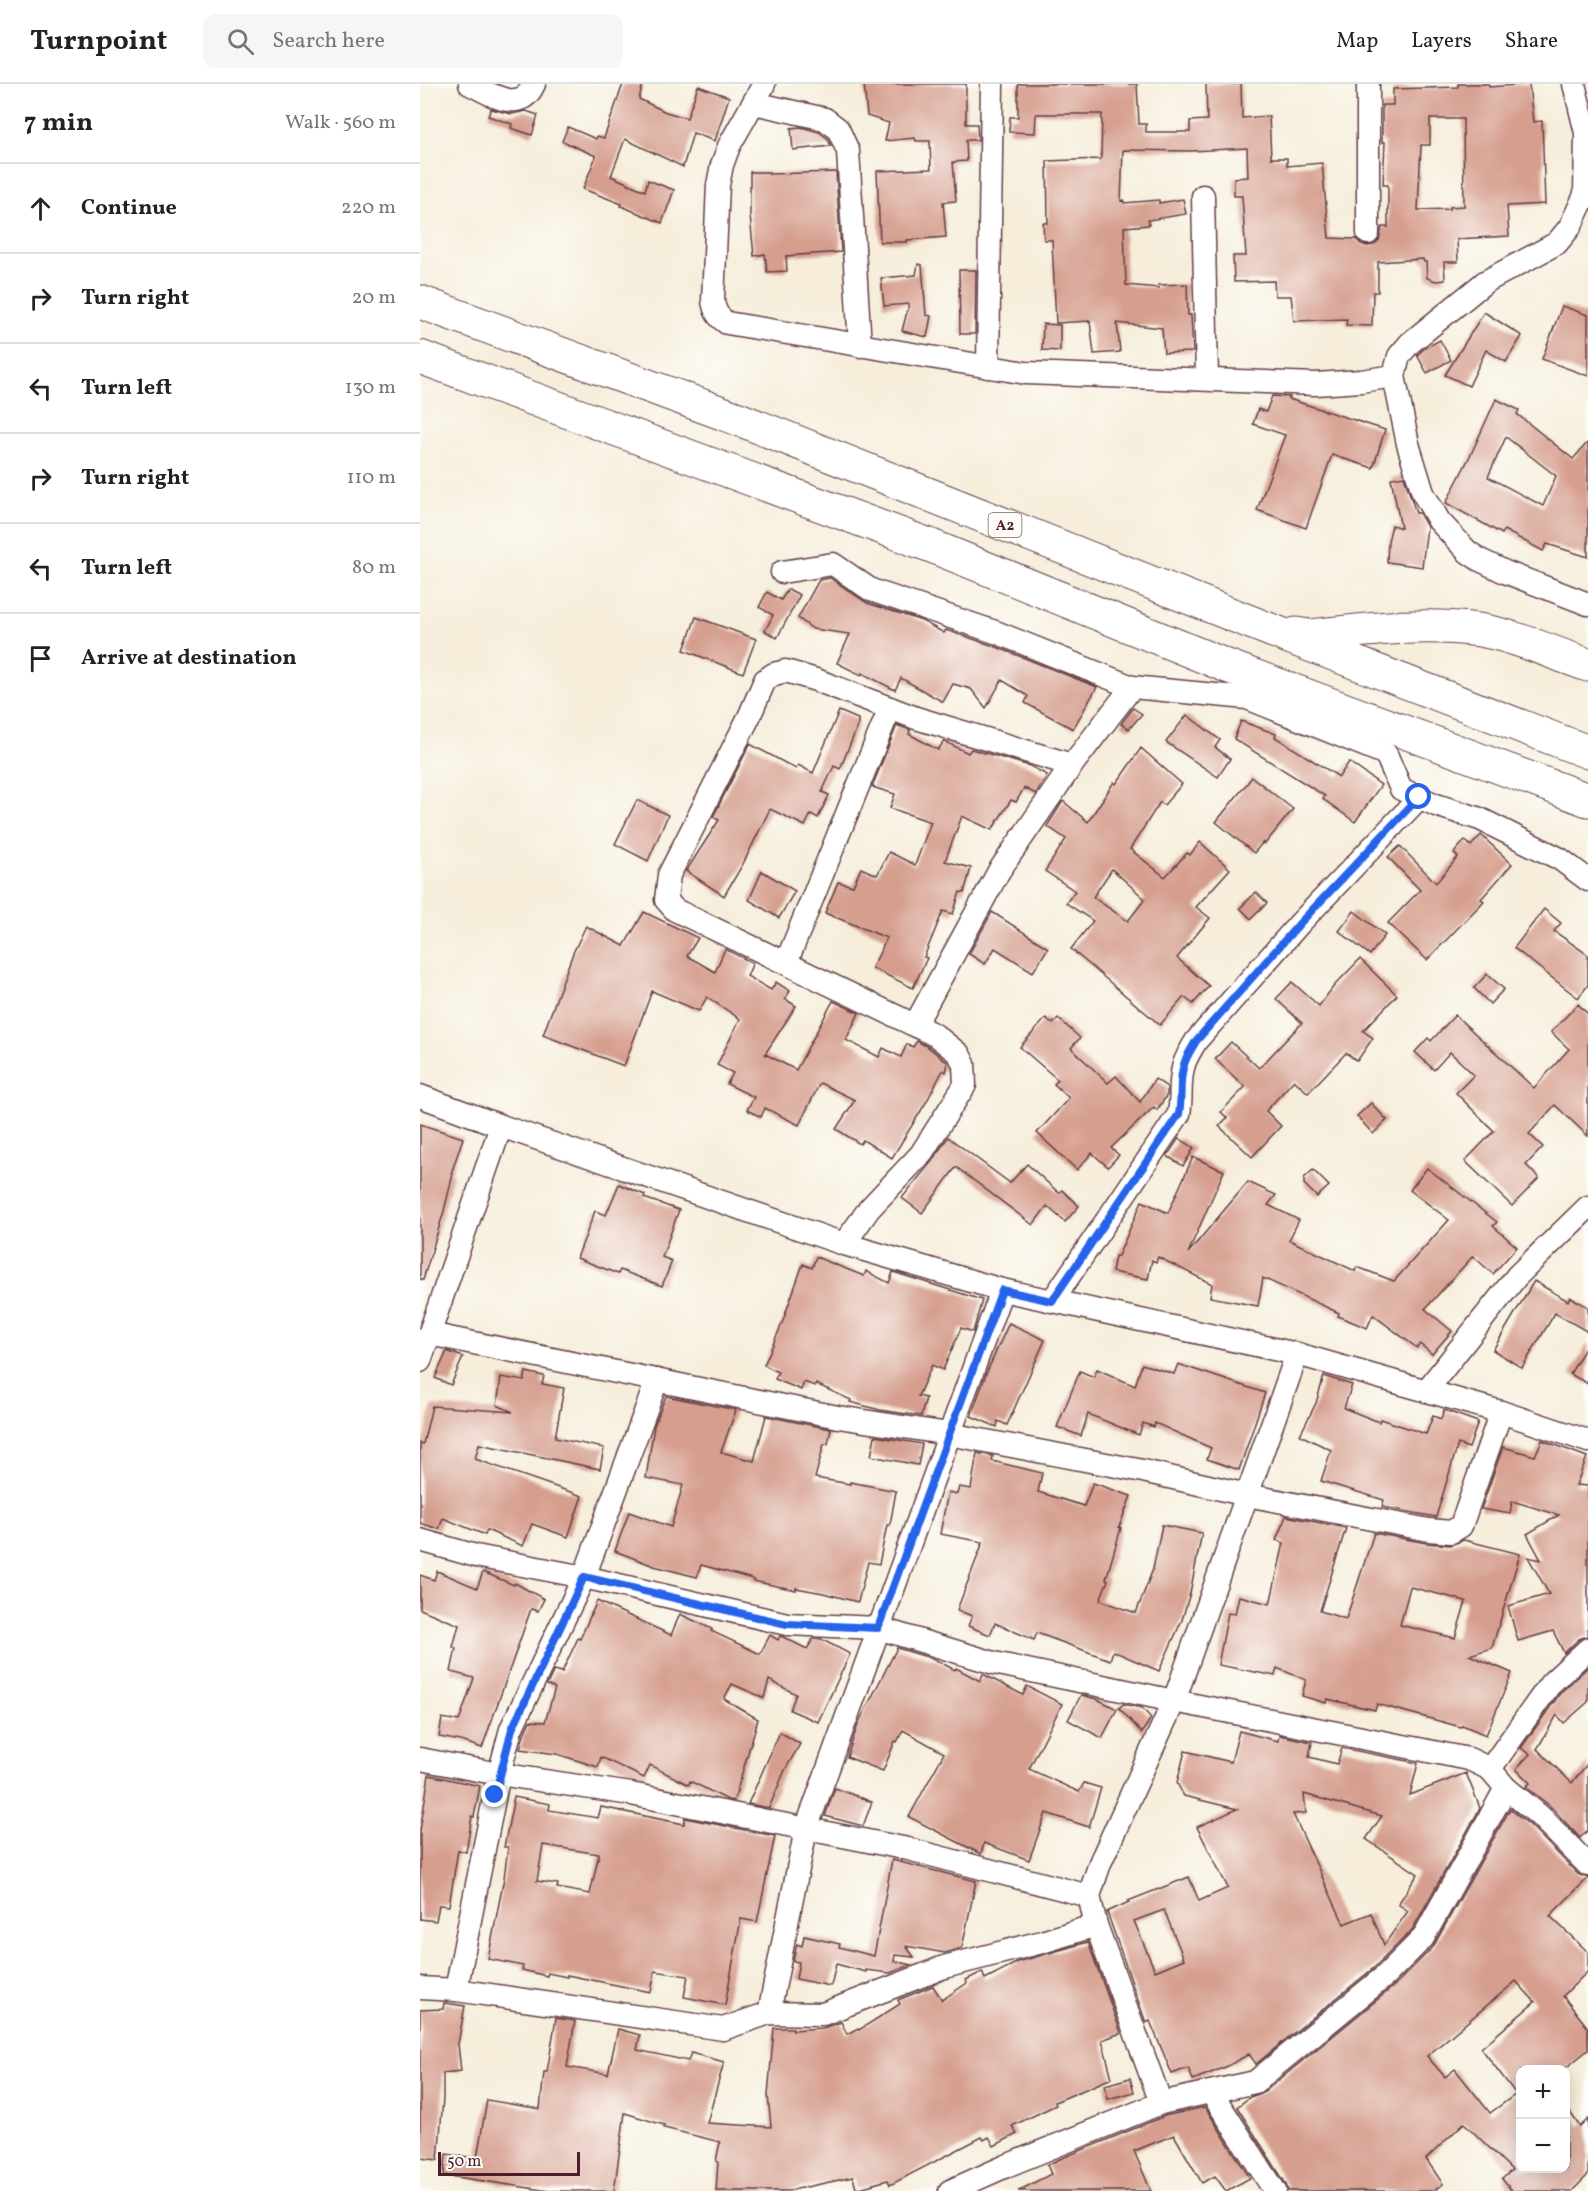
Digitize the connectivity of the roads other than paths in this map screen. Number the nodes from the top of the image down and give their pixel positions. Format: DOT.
graph roads {
  1 [pos="470,84"];
  2 [pos="534,84"];
  3 [pos="993,84"];
  4 [pos="1368,84"];
  5 [pos="1574,84"];
  6 [pos="759,93"];
  7 [pos="1587,133"];
  8 [pos="1203,196"];
  9 [pos="1368,233"];
  10 [pos="420,302"];
  11 [pos="860,346"];
  12 [pos="420,357"];
  13 [pos="988,367"];
  14 [pos="1394,376"];
  15 [pos="1207,380"];
  16 [pos="782,572"];
  17 [pos="1588,604"];
  18 [pos="1268,629"];
  19 [pos="1588,665"];
  20 [pos="1132,687"];
  21 [pos="890,708"];
  22 [pos="1588,753"];
  23 [pos="1072,765"];
  24 [pos="1553,786"];
  25 [pos="1419,797"];
  26 [pos="1588,800"];
  27 [pos="1588,806"];
  28 [pos="1588,880"];
  29 [pos="786,963"];
  30 [pos="915,1025"];
  31 [pos="420,1096"];
  32 [pos="501,1126"];
  33 [pos="1588,1207"];
  34 [pos="844,1244"];
  35 [pos="1002,1290"];
  36 [pos="1052,1301"];
  37 [pos="429,1334"];
  38 [pos="1297,1354"];
  39 [pos="420,1361"];
  40 [pos="657,1380"];
  41 [pos="1426,1391"];
  42 [pos="1501,1412"];
  43 [pos="949,1434"];
  44 [pos="1588,1442"];
  45 [pos="1247,1495"];
  46 [pos="420,1540"];
  47 [pos="584,1577"];
  48 [pos="878,1628"];
  49 [pos="1588,1649"];
  50 [pos="1174,1701"];
  51 [pos="420,1759"];
  52 [pos="1490,1769"];
  53 [pos="499,1774"];
  54 [pos="1506,1788"];
  55 [pos="806,1829"];
  56 [pos="1588,1865"];
  57 [pos="1089,1896"];
  58 [pos="1096,1925"];
  59 [pos="420,1988"];
  60 [pos="456,1990"];
  61 [pos="769,2013"];
  62 [pos="1211,2092"];
  63 [pos="1161,2103"];
  64 [pos="1265,2189"];
  65 [pos="950,2191"];
  1 -- 2 [label="street"];
  3 -- 13 [label="street"];
  4 -- 9 [label="street"];
  5 -- 7 [label="street"];
  6 -- 11 [label="street"];
  6 -- 11 [label="street"];
  7 -- 14 [label="street"];
  8 -- 15 [label="street"];
  10 -- 18 [label="highway, A2"];
  11 -- 13 [label="street"];
  12 -- 24 [label="highway"];
  13 -- 15 [label="street"];
  14 -- 15 [label="street"];
  14 -- 17 [label="street"];
  16 -- 20 [label="street"];
  18 -- 19 [label="highway"];
  18 -- 22 [label="highway, A2"];
  20 -- 23 [label="street"];
  20 -- 25 [label="street"];
  21 -- 23 [label="street"];
  21 -- 29 [label="street"];
  21 -- 29 [label="street"];
  23 -- 30 [label="street"];
  24 -- 26 [label="highway"];
  24 -- 27 [label="highway"];
  25 -- 28 [label="street"];
  25 -- 36 [label="street"];
  29 -- 30 [label="street"];
  30 -- 34 [label="street"];
  31 -- 32 [label="street"];
  32 -- 34 [label="street"];
  32 -- 37 [label="street"];
  33 -- 41 [label="street"];
  34 -- 35 [label="street"];
  35 -- 36 [label="street"];
  35 -- 43 [label="street"];
  36 -- 38 [label="street"];
  37 -- 39 [label="street"];
  37 -- 40 [label="street"];
  38 -- 41 [label="street"];
  38 -- 45 [label="street"];
  40 -- 43 [label="street"];
  40 -- 47 [label="street"];
  41 -- 42 [label="street"];
  42 -- 44 [label="street"];
  42 -- 45 [label="street"];
  43 -- 45 [label="street"];
  43 -- 48 [label="street"];
  45 -- 50 [label="street"];
  46 -- 47 [label="street"];
  47 -- 48 [label="street"];
  47 -- 53 [label="street"];
  48 -- 50 [label="street"];
  48 -- 55 [label="street"];
  49 -- 52 [label="street"];
  50 -- 52 [label="street"];
  50 -- 57 [label="street"];
  51 -- 53 [label="street"];
  52 -- 54 [label="street"];
  53 -- 55 [label="street"];
  53 -- 60 [label="street"];
  54 -- 56 [label="street"];
  54 -- 62 [label="street"];
  55 -- 57 [label="street"];
  55 -- 61 [label="street"];
  57 -- 58 [label="street"];
  58 -- 61 [label="street"];
  58 -- 63 [label="street"];
  59 -- 60 [label="street"];
  60 -- 61 [label="street"];
  62 -- 63 [label="street"];
  62 -- 64 [label="street"];
  63 -- 65 [label="street"];
}
